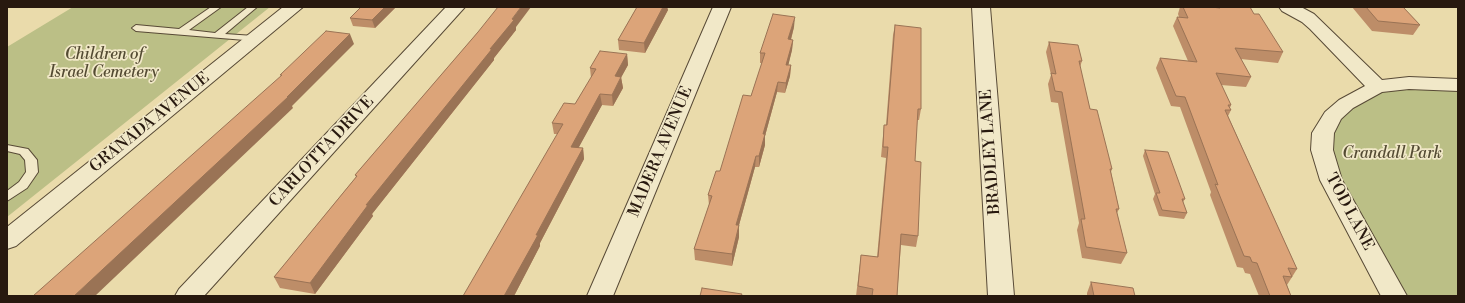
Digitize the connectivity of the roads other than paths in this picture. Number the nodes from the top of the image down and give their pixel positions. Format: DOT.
graph roads {
  1 [pos="217,7"];
  2 [pos="253,7"];
  3 [pos="294,7"];
  4 [pos="456,7"];
  5 [pos="722,7"];
  6 [pos="981,7"];
  7 [pos="1288,7"];
  8 [pos="136,28"];
  9 [pos="181,32"];
  10 [pos="216,36"];
  11 [pos="254,39"];
  12 [pos="1458,85"];
  13 [pos="1377,87"];
  14 [pos="7,148"];
  15 [pos="7,197"];
  16 [pos="7,240"];
  17 [pos="188,296"];
  18 [pos="600,296"];
  19 [pos="1001,296"];
  20 [pos="1394,296"];
  1 -- 9 [label="lane"];
  2 -- 10 [label="lane"];
  3 -- 11 [label="street, GRANADA AVENUE"];
  4 -- 17 [label="street, CARLOTTA DRIVE"];
  5 -- 18 [label="street, MADERA AVENUE"];
  6 -- 19 [label="street, BRADLEY LANE"];
  7 -- 13 [label="street"];
  8 -- 9 [label="lane"];
  9 -- 10 [label="lane"];
  10 -- 11 [label="lane"];
  11 -- 16 [label="street, GRANADA AVENUE"];
  12 -- 13 [label="street, TOD LANE"];
  13 -- 20 [label="street, TOD LANE"];
  14 -- 15 [label="lane"];
}
